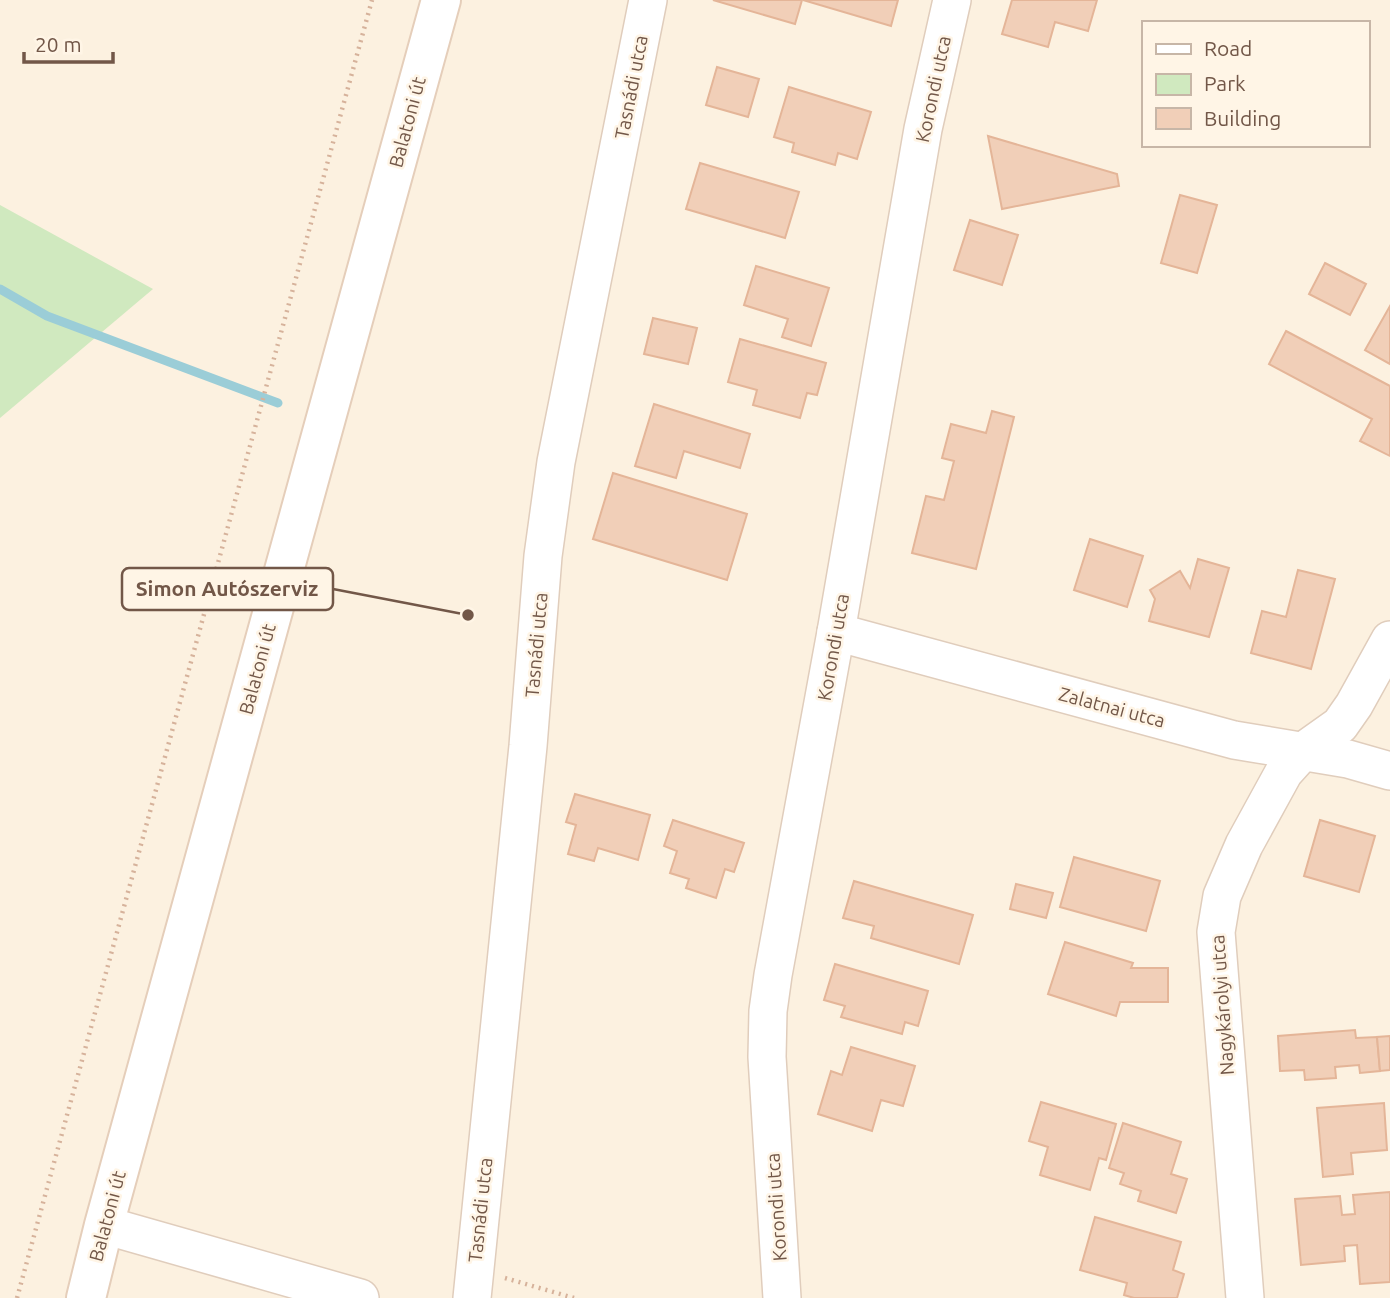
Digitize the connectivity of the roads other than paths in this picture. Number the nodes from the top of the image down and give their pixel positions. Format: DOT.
graph roads {
  1 [pos="441,0"];
  2 [pos="648,0"];
  3 [pos="952,0"];
  4 [pos="836,632"];
  5 [pos="1390,640"];
  6 [pos="1302,752"];
  7 [pos="1390,771"];
  8 [pos="104,1225"];
  9 [pos="473,1284"];
  10 [pos="86,1298"];
  11 [pos="360,1298"];
  12 [pos="782,1298"];
  13 [pos="1245,1298"];
  1 -- 8 [label="main road, Balatoni út"];
  2 -- 9 [label="street, Tasnádi utca"];
  3 -- 4 [label="street, Korondi utca"];
  4 -- 6 [label="street, Zalatnai utca"];
  4 -- 12 [label="street, Korondi utca"];
  5 -- 6 [label="street, Nagykárolyi utca"];
  6 -- 7 [label="street, Zalatnai utca"];
  6 -- 13 [label="street, Nagykárolyi utca"];
  8 -- 10 [label="main road, Balatoni út"];
  8 -- 11 [label="street"];
}
